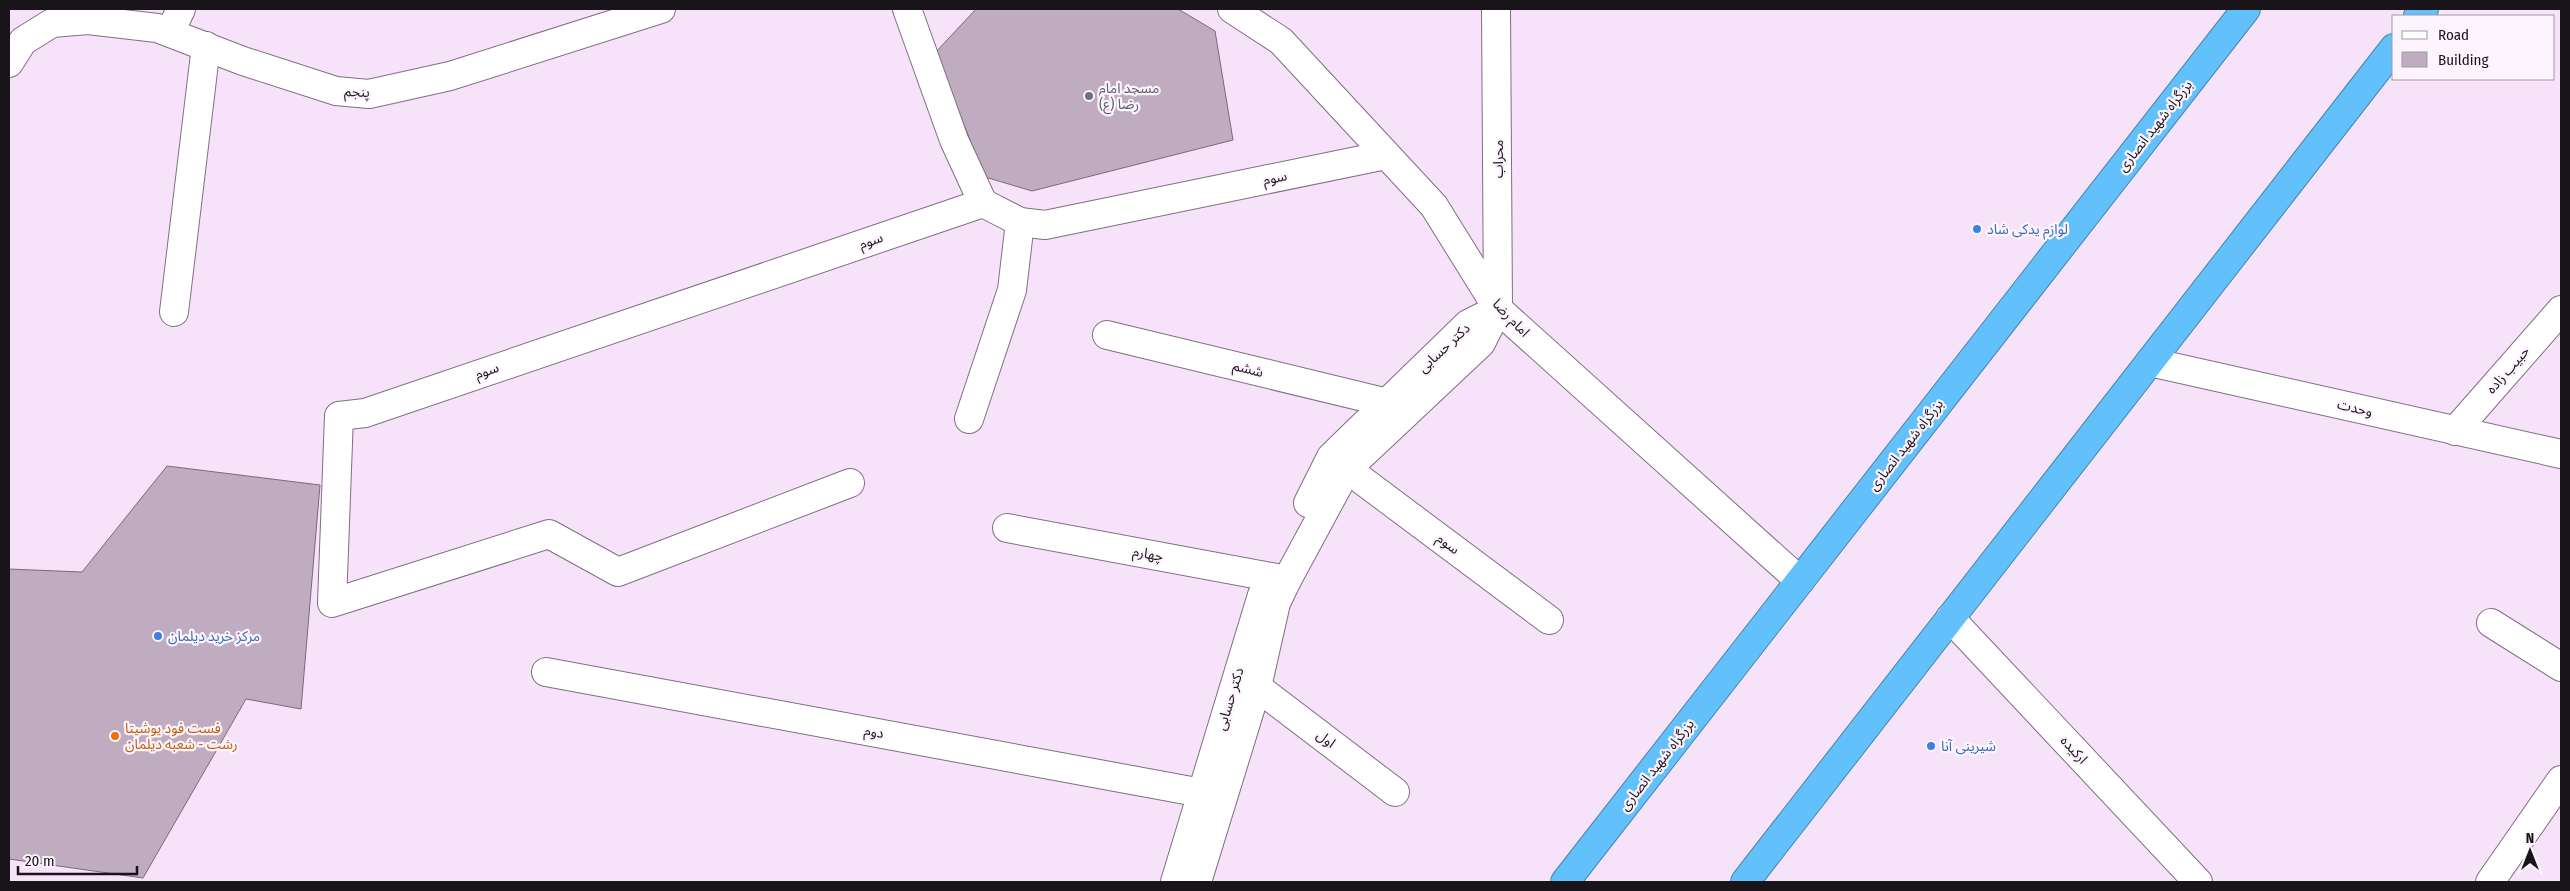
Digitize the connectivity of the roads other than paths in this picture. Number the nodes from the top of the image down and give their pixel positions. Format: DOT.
graph roads {
  1 [pos="661,9"];
  2 [pos="908,9"];
  3 [pos="1232,9"];
  4 [pos="1273,9"];
  5 [pos="1496,9"];
  6 [pos="2246,9"];
  7 [pos="54,16"];
  8 [pos="175,21"];
  9 [pos="1281,41"];
  10 [pos="206,46"];
  11 [pos="2392,51"];
  12 [pos="9,63"];
  13 [pos="1386,155"];
  14 [pos="983,203"];
  15 [pos="1020,222"];
  16 [pos="1498,309"];
  17 [pos="2561,310"];
  18 [pos="174,312"];
  19 [pos="1108,335"];
  20 [pos="2150,362"];
  21 [pos="1388,403"];
  22 [pos="970,419"];
  23 [pos="2455,430"];
  24 [pos="2561,454"];
  25 [pos="1347,469"];
  26 [pos="850,483"];
  27 [pos="1007,528"];
  28 [pos="1279,578"];
  29 [pos="1800,581"];
  30 [pos="1950,618"];
  31 [pos="1549,620"];
  32 [pos="2491,623"];
  33 [pos="2561,667"];
  34 [pos="546,672"];
  35 [pos="1256,687"];
  36 [pos="2561,780"];
  37 [pos="1202,792"];
  38 [pos="1395,792"];
  39 [pos="1175,882"];
  40 [pos="1197,882"];
  41 [pos="1566,882"];
  42 [pos="1744,882"];
  43 [pos="2198,882"];
  44 [pos="2490,882"];
  1 -- 10 [label="street, پنجم"];
  2 -- 14 [label="street"];
  3 -- 9 [label="street, امام رضا"];
  4 -- 9 [label="street"];
  5 -- 16 [label="street, محراب"];
  6 -- 29 [label="highway, بزرگراه شهید انصاری"];
  7 -- 8 [label="street, پنجم"];
  7 -- 12 [label="street"];
  8 -- 10 [label="street, پنجم"];
  9 -- 13 [label="street, امام رضا"];
  10 -- 18 [label="street"];
  11 -- 20 [label="highway"];
  13 -- 15 [label="street, سوم"];
  13 -- 16 [label="street, امام رضا"];
  14 -- 15 [label="street, سوم"];
  14 -- 26 [label="street, سوم"];
  15 -- 22 [label="street"];
  16 -- 21 [label="street, دکتر حسابی"];
  16 -- 25 [label="street, دکتر حسابی"];
  16 -- 29 [label="street, امام رضا"];
  17 -- 23 [label="street, حبیب زاده"];
  19 -- 21 [label="street, ششم"];
  20 -- 23 [label="street, وحدت"];
  20 -- 30 [label="highway"];
  21 -- 28 [label="street, دکتر حسابی"];
  23 -- 24 [label="street, وحدت"];
  25 -- 28 [label="street, دکتر حسابی"];
  25 -- 31 [label="street, سوم"];
  27 -- 28 [label="street, چهارم"];
  28 -- 35 [label="street, دکتر حسابی"];
  28 -- 37 [label="street, دکتر حسابی"];
  29 -- 41 [label="highway, بزرگراه شهید انصاری"];
  30 -- 42 [label="highway"];
  30 -- 43 [label="street, ارکیده"];
  32 -- 33 [label="street"];
  34 -- 37 [label="street, دوم"];
  35 -- 38 [label="street, اول"];
  35 -- 40 [label="street, دکتر حسابی"];
  36 -- 44 [label="street"];
  37 -- 39 [label="street, دکتر حسابی"];
}
